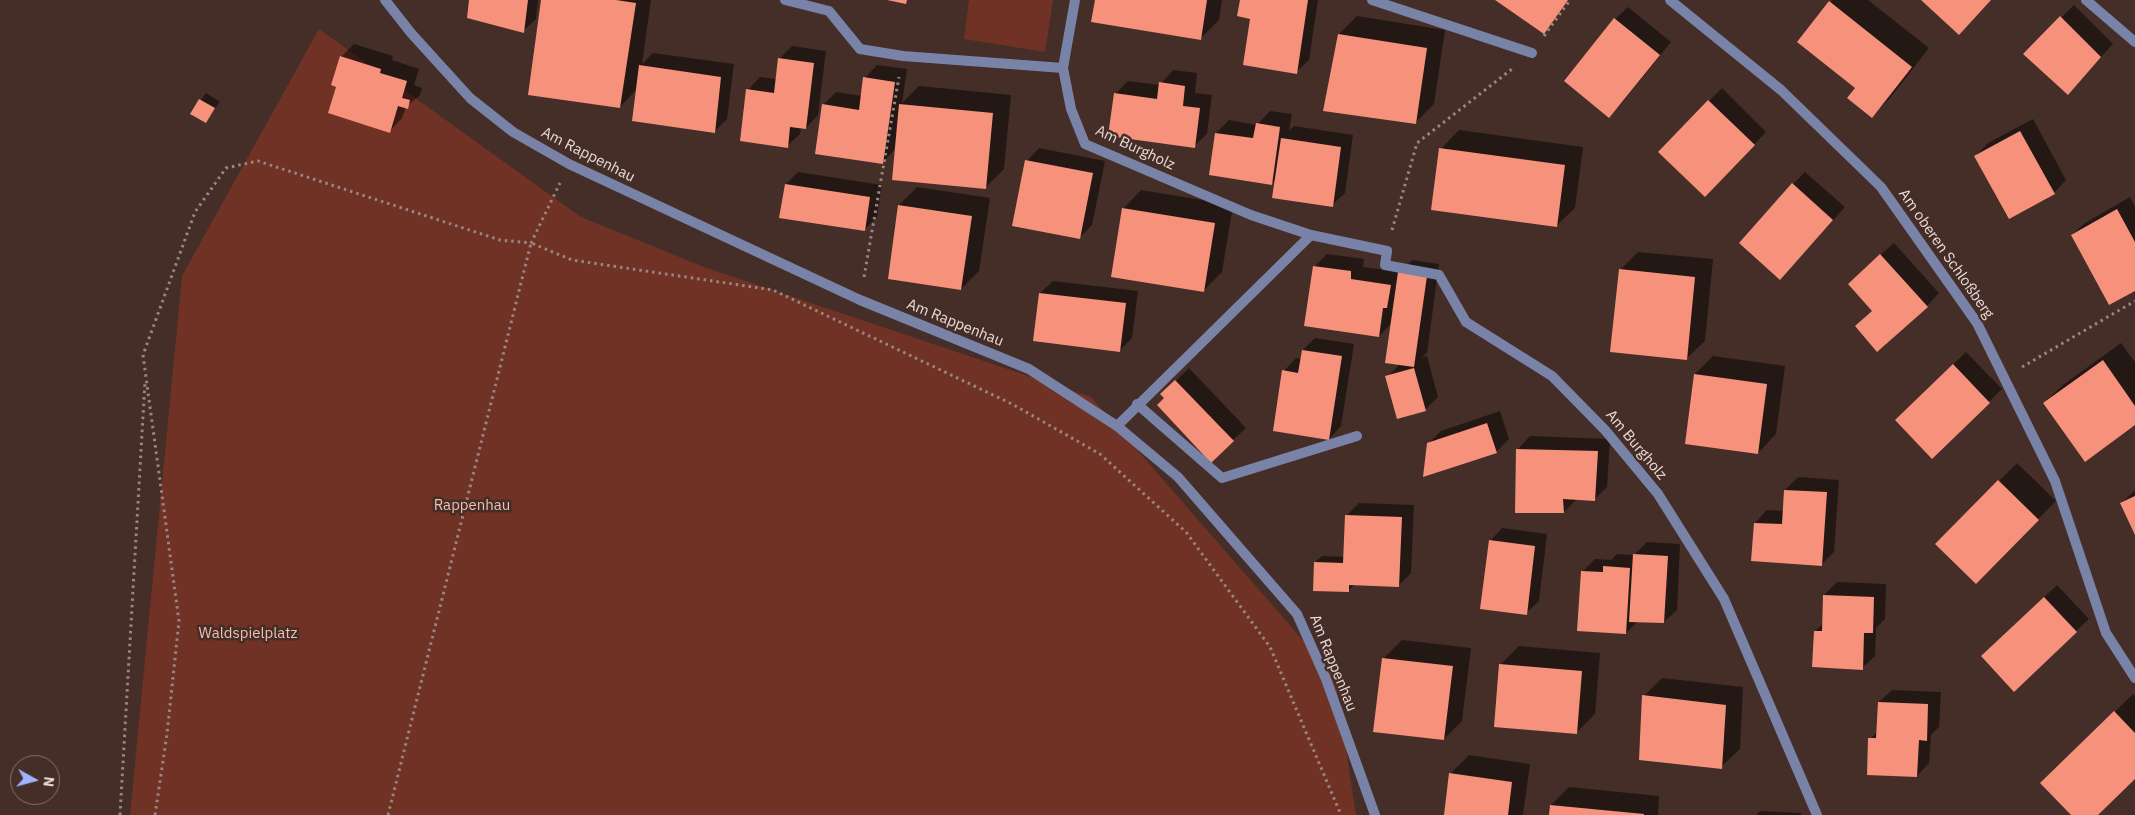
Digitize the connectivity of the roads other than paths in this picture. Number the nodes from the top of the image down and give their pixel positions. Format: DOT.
graph roads {
  1 [pos="385,0"];
  2 [pos="785,0"];
  3 [pos="1075,0"];
  4 [pos="1372,0"];
  5 [pos="1670,0"];
  6 [pos="2086,0"];
  7 [pos="2135,42"];
  8 [pos="1532,53"];
  9 [pos="1063,68"];
  10 [pos="1311,235"];
  11 [pos="1138,404"];
  12 [pos="1116,426"];
  13 [pos="1357,436"];
  14 [pos="2135,678"];
  15 [pos="1375,815"];
  16 [pos="1817,815"];
  1 -- 12 [label="street, Am Rappenhau"];
  2 -- 9 [label="street"];
  3 -- 9 [label="street"];
  4 -- 8 [label="street"];
  5 -- 14 [label="street, Am oberen Schloßberg"];
  6 -- 7 [label="street"];
  9 -- 10 [label="street, Am Burgholz"];
  10 -- 11 [label="street"];
  10 -- 16 [label="street, Am Burgholz"];
  11 -- 12 [label="street"];
  11 -- 13 [label="street"];
  12 -- 15 [label="street, Am Rappenhau"];
}
